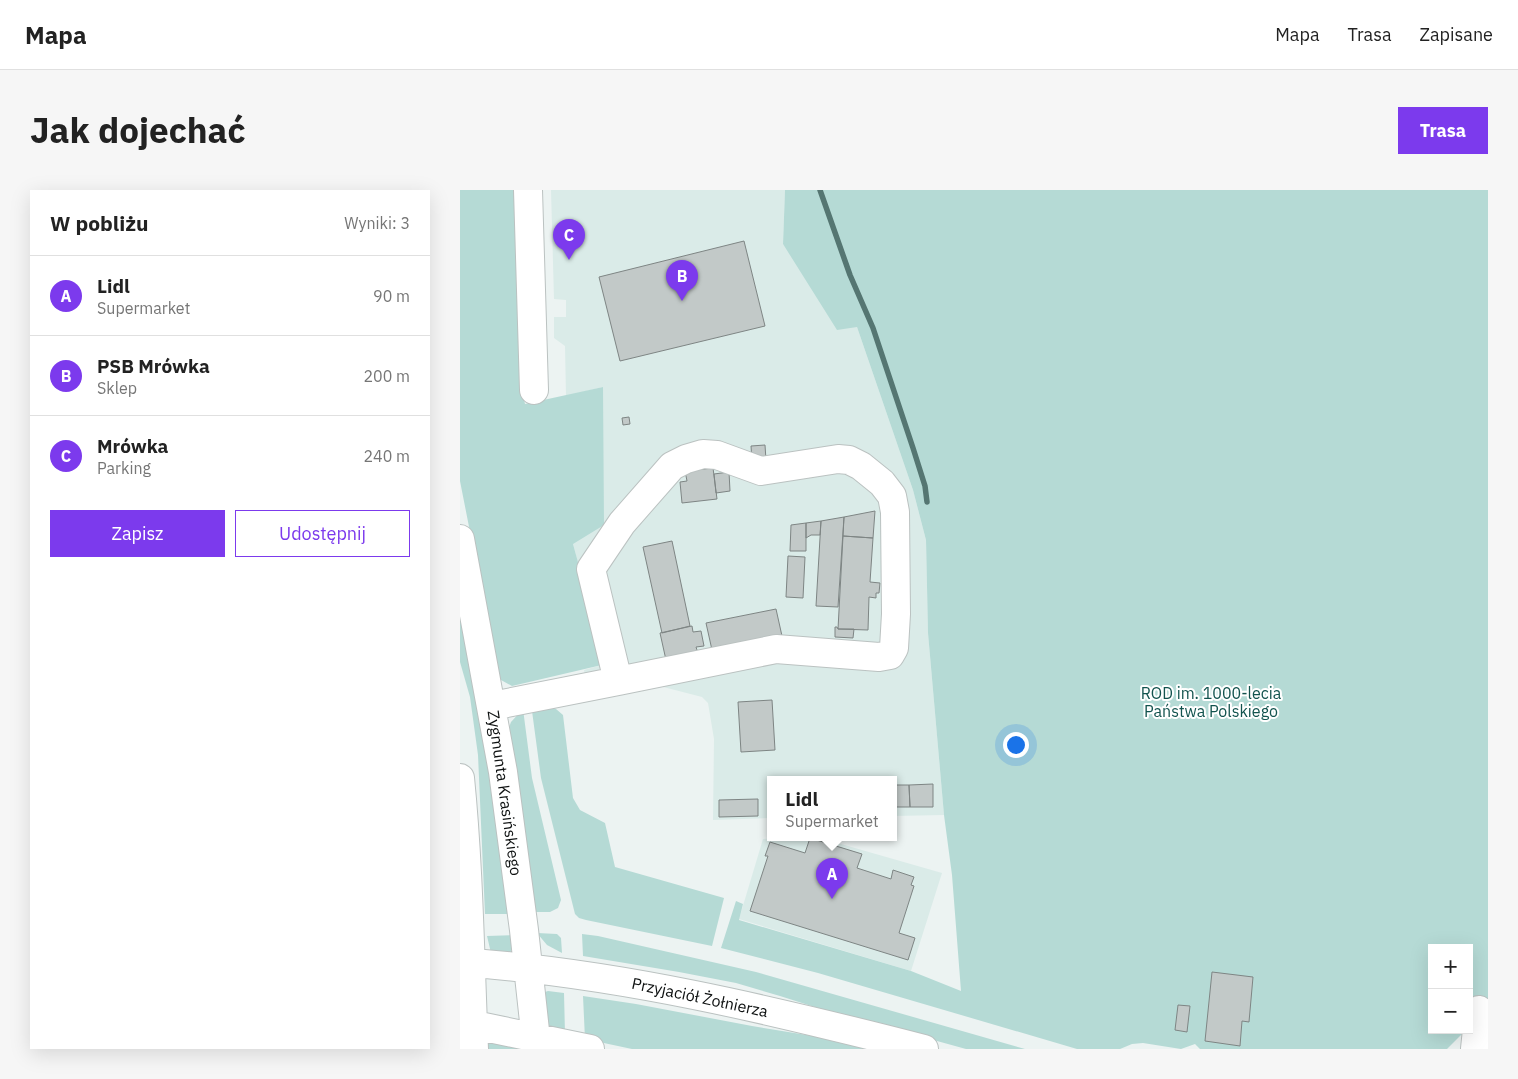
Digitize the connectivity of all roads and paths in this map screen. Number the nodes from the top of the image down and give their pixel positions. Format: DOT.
graph roads {
  1 [pos="528,190"];
  2 [pos="534,390"];
  3 [pos="460,539"];
  4 [pos="618,681"];
  5 [pos="492,706"];
  6 [pos="460,778"];
  7 [pos="462,834"];
  8 [pos="466,962"];
  9 [pos="528,968"];
  10 [pos="469,1032"];
  11 [pos="537,1043"];
  12 [pos="590,1049"];
  13 [pos="924,1049"];
  1 -- 2 [label="street"];
  3 -- 5 [label="street, Zygmunta Krasińskiego"];
  4 -- 4 [label="street"];
  4 -- 5 [label="street"];
  5 -- 9 [label="street, Zygmunta Krasińskiego"];
  6 -- 7 [label="street"];
  7 -- 8 [label="street"];
  8 -- 9 [label="street, Przyjaciół Żołnierza"];
  8 -- 10 [label="street"];
  9 -- 11 [label="street, Zygmunta Krasińskiego"];
  9 -- 13 [label="street, Przyjaciół Żołnierza"];
  10 -- 11 [label="street"];
  11 -- 12 [label="street"];
}
